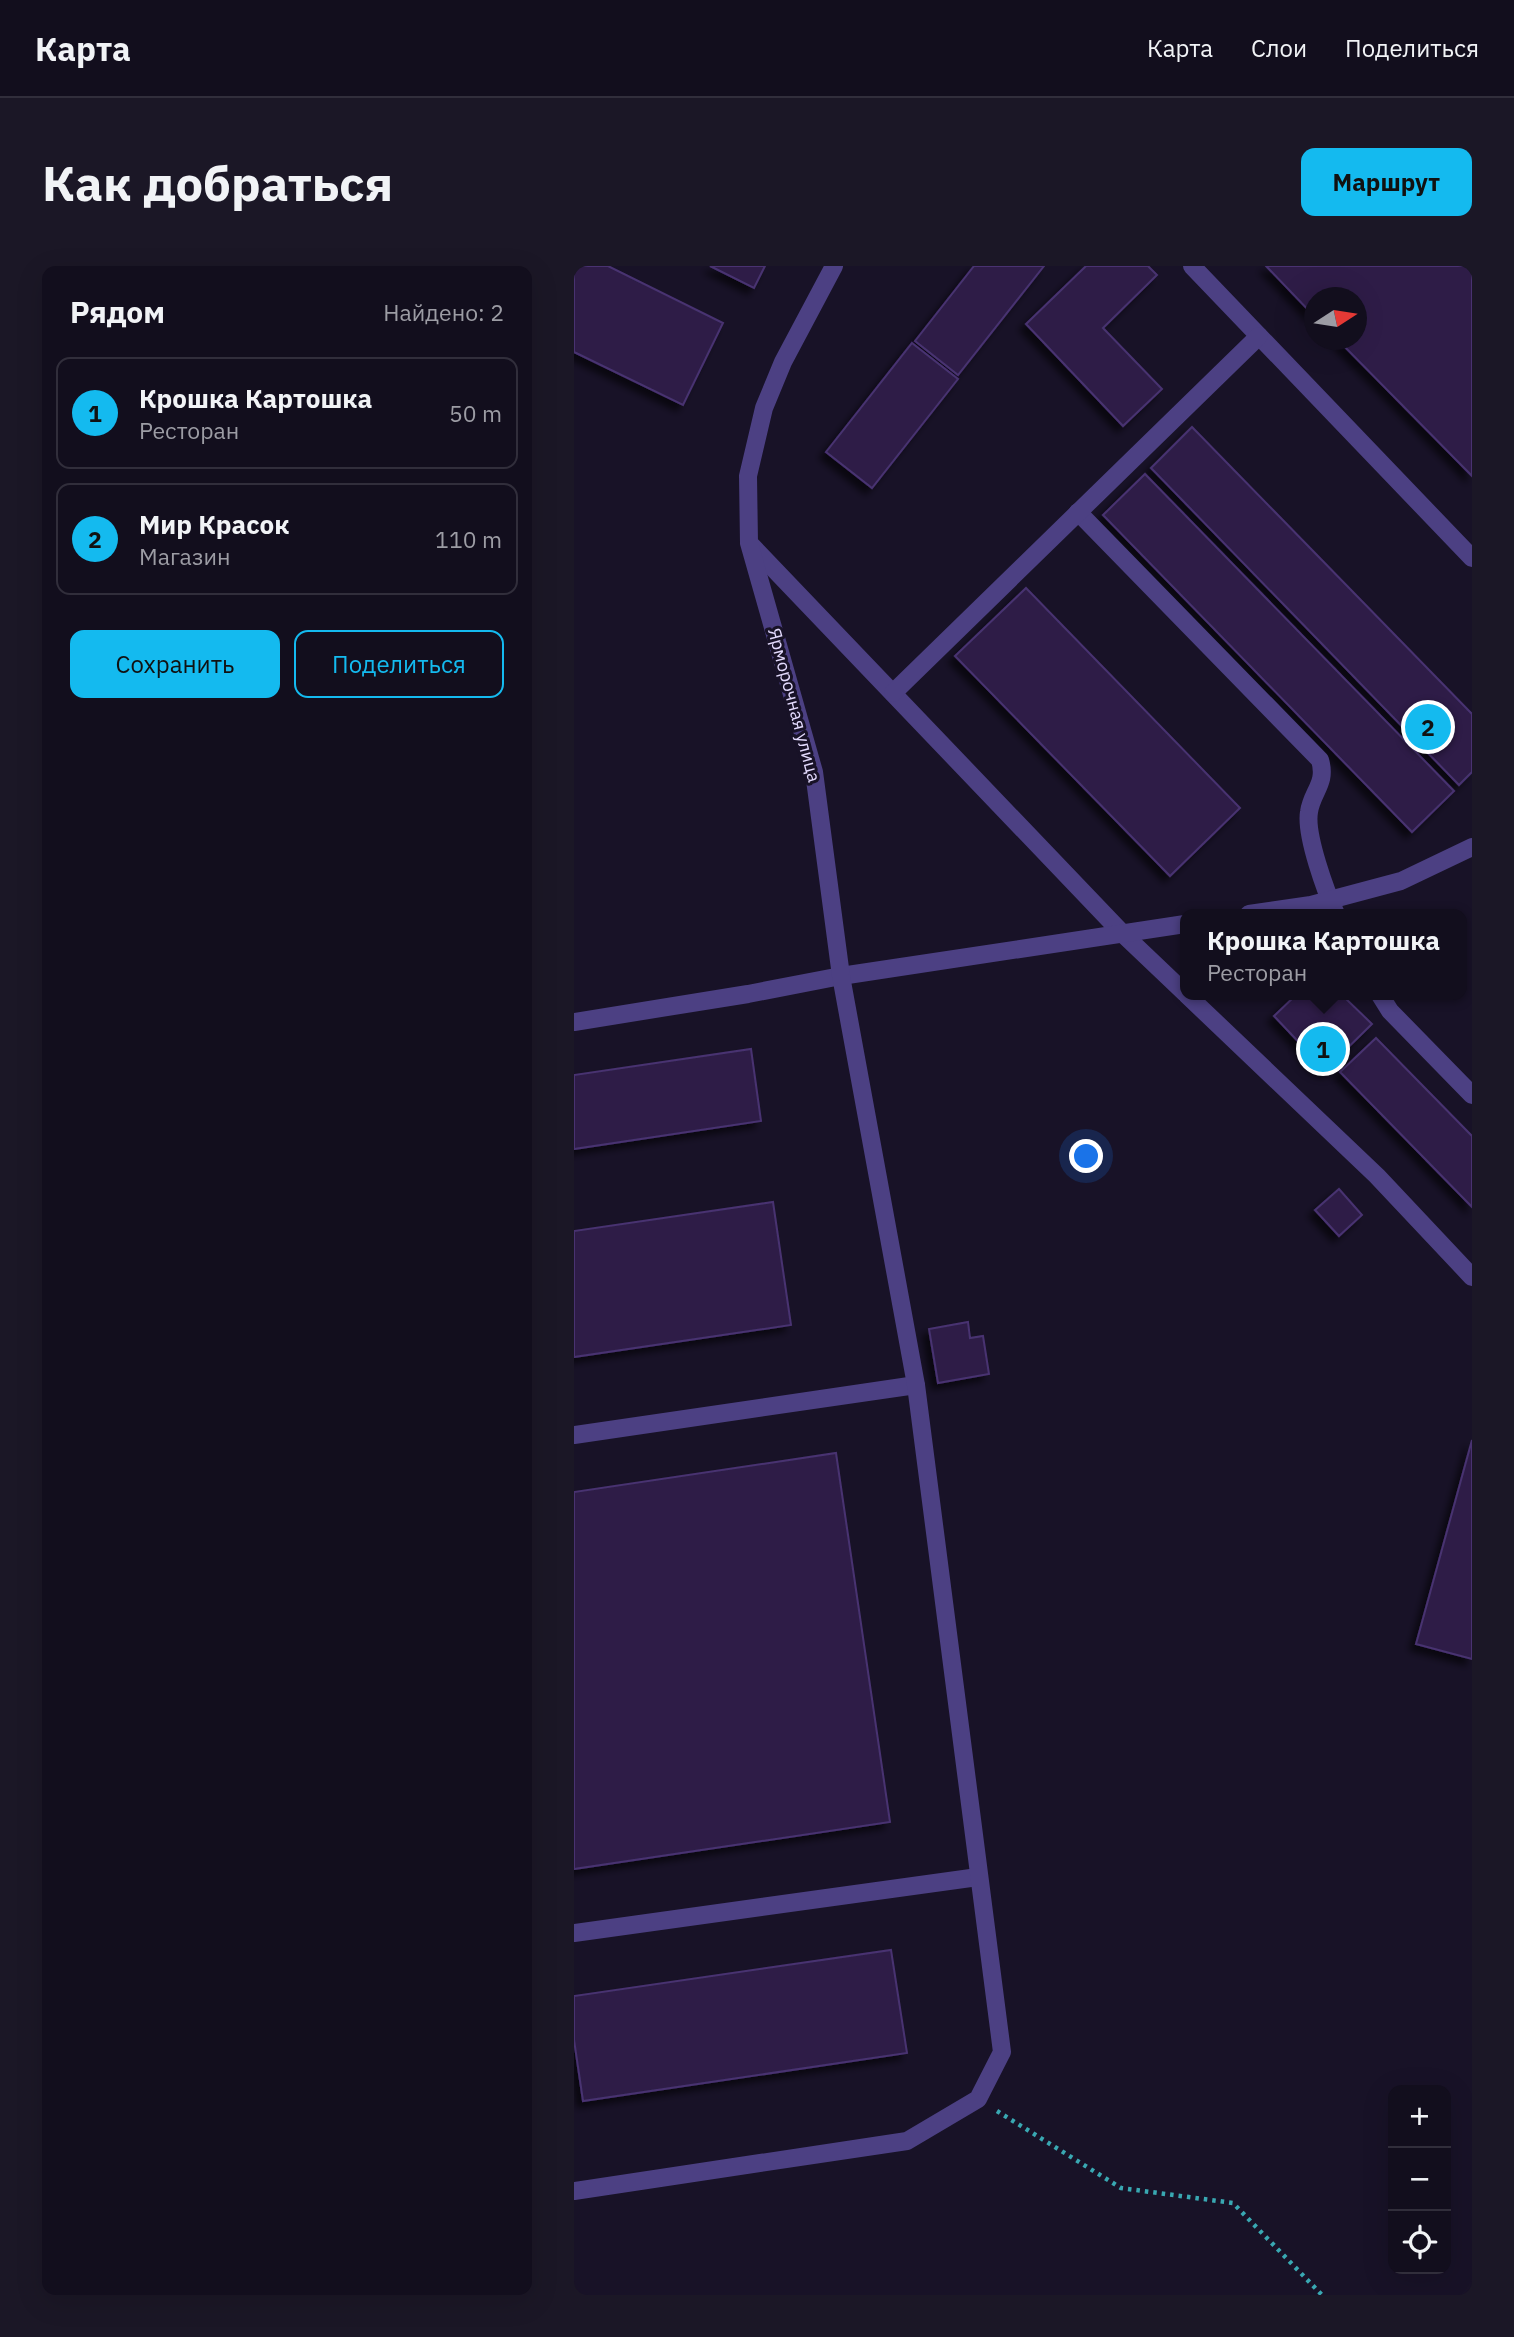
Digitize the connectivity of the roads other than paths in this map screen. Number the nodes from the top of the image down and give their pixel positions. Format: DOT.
graph roads {
  1 [pos="834,266"];
  2 [pos="1192,266"];
  3 [pos="1259,335"];
  4 [pos="1079,512"];
  5 [pos="749,543"];
  6 [pos="1472,558"];
  7 [pos="893,694"];
  8 [pos="1472,847"];
  9 [pos="1333,907"];
  10 [pos="1309,909"];
  11 [pos="1180,925"];
  12 [pos="1123,934"];
  13 [pos="841,976"];
  14 [pos="1180,988"];
  15 [pos="1192,1000"];
  16 [pos="1383,1000"];
  17 [pos="574,1022"];
  18 [pos="1472,1095"];
  19 [pos="1472,1277"];
  20 [pos="916,1385"];
  21 [pos="574,1436"];
  22 [pos="978,1877"];
  23 [pos="574,1933"];
  24 [pos="574,2191"];
  1 -- 5 [label="lane, Ярморочная улица"];
  2 -- 3 [label="lane"];
  3 -- 4 [label="lane"];
  3 -- 6 [label="lane"];
  4 -- 7 [label="lane"];
  4 -- 9 [label="lane"];
  5 -- 7 [label="lane"];
  5 -- 13 [label="lane, Ярморочная улица"];
  7 -- 12 [label="lane"];
  8 -- 9 [label="lane"];
  9 -- 10 [label="lane"];
  11 -- 12 [label="lane"];
  12 -- 13 [label="lane"];
  12 -- 14 [label="lane"];
  13 -- 17 [label="lane"];
  13 -- 20 [label="lane, Ярморочная улица"];
  15 -- 19 [label="lane"];
  16 -- 18 [label="lane"];
  20 -- 21 [label="lane"];
  20 -- 22 [label="lane, Ярморочная улица"];
  22 -- 23 [label="lane"];
  22 -- 24 [label="lane, Ярморочная улица"];
}
